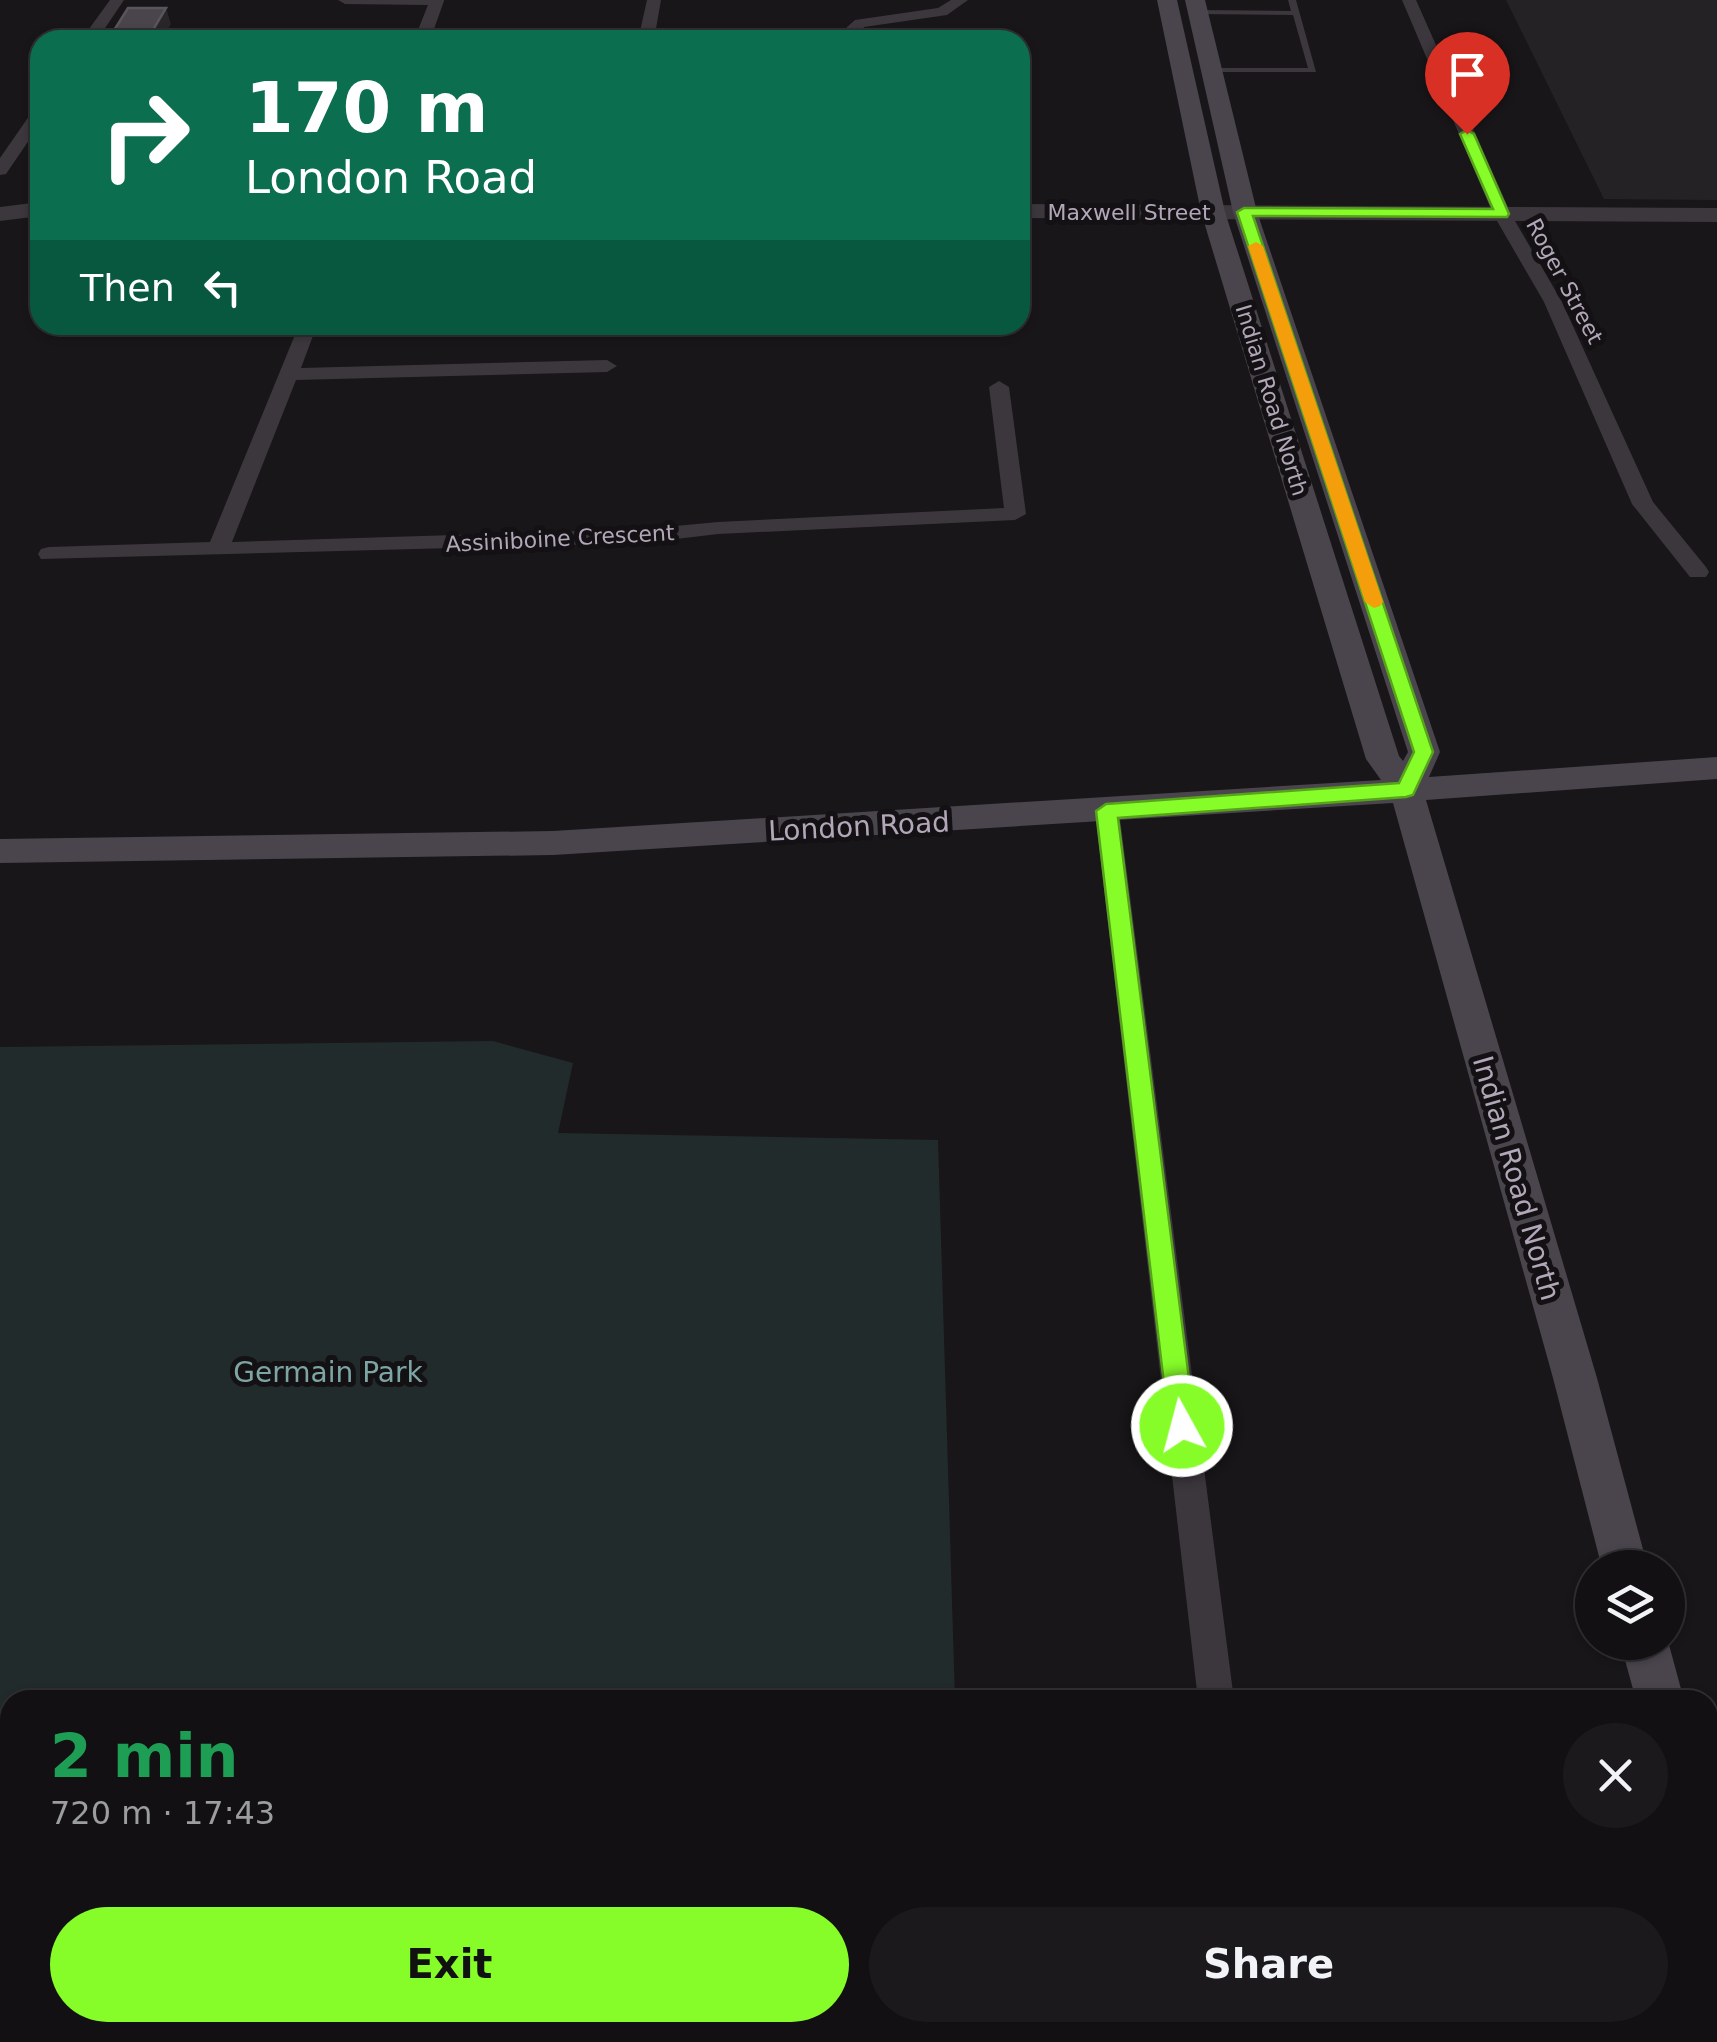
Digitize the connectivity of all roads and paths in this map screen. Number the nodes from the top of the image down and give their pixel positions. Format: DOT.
graph roads {
  1 [pos="117,0"];
  2 [pos="345,0"];
  3 [pos="437,0"];
  4 [pos="654,0"];
  5 [pos="960,0"];
  6 [pos="1167,0"];
  7 [pos="1292,0"];
  8 [pos="1409,0"];
  9 [pos="1196,6"];
  10 [pos="1296,13"];
  11 [pos="97,30"];
  12 [pos="426,30"];
  13 [pos="648,30"];
  14 [pos="854,30"];
  15 [pos="1211,70"];
  16 [pos="30,126"];
  17 [pos="0,170"];
  18 [pos="30,210"];
  19 [pos="1030,211"];
  20 [pos="1229,212"];
  21 [pos="0,214"];
  22 [pos="1502,214"];
  23 [pos="1717,215"];
  24 [pos="304,335"];
  25 [pos="607,366"];
  26 [pos="288,374"];
  27 [pos="999,387"];
  28 [pos="218,550"];
  29 [pos="49,554"];
  30 [pos="1698,572"];
  31 [pos="1715,773"];
  32 [pos="1406,790"];
  33 [pos="1106,811"];
  34 [pos="0,851"];
  35 [pos="1619,1550"];
  36 [pos="1649,1660"];
  37 [pos="1215,1690"];
  38 [pos="1657,1690"];
  1 -- 11 [label="street"];
  2 -- 3 [label="street"];
  3 -- 12 [label="street"];
  4 -- 13 [label="street"];
  5 -- 14 [label="street"];
  6 -- 20 [label="main road, Indian Road North"];
  7 -- 10 [label="lane"];
  8 -- 22 [label="street, Roger Street"];
  9 -- 10 [label="lane"];
  9 -- 15 [label="main road, Indian Road North"];
  10 -- 15 [label="lane"];
  15 -- 20 [label="main road, Indian Road North"];
  16 -- 17 [label="street"];
  18 -- 21 [label="street"];
  19 -- 20 [label="street, Maxwell Street"];
  20 -- 22 [label="street, Maxwell Street"];
  20 -- 32 [label="main road, Indian Road North"];
  22 -- 23 [label="street, Maxwell Street"];
  22 -- 30 [label="street, Roger Street"];
  24 -- 26 [label="street"];
  25 -- 26 [label="street"];
  26 -- 28 [label="street"];
  27 -- 28 [label="street, Assiniboine Crescent"];
  28 -- 29 [label="street"];
  31 -- 32 [label="main road, London Road"];
  32 -- 33 [label="main road, London Road"];
  32 -- 35 [label="main road, Indian Road North"];
  33 -- 34 [label="main road, London Road"];
  33 -- 37 [label="street"];
  36 -- 38 [label="main road"];
}
